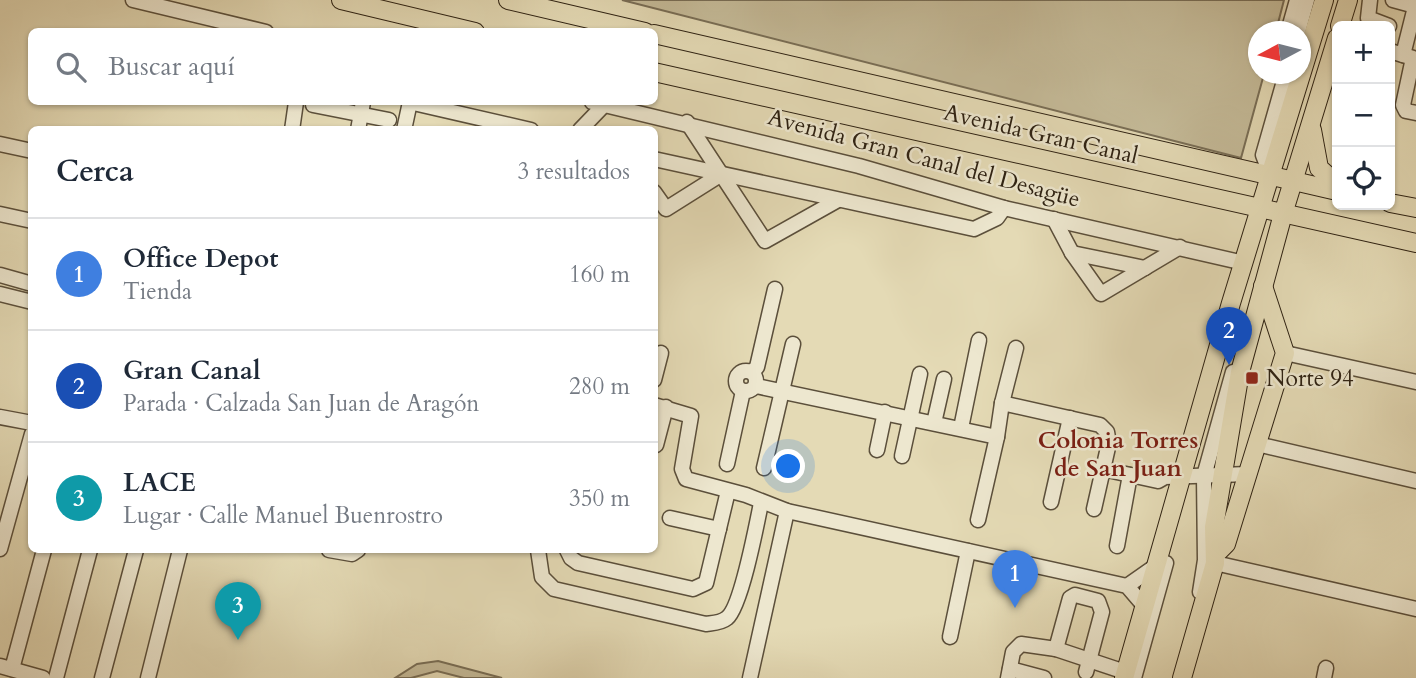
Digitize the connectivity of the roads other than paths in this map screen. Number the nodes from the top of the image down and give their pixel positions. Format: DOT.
graph roads {
  1 [pos="133,0"];
  2 [pos="341,0"];
  3 [pos="508,0"];
  4 [pos="1297,0"];
  5 [pos="1307,0"];
  6 [pos="1324,0"];
  7 [pos="1329,0"];
  8 [pos="1340,0"];
  9 [pos="1348,0"];
  10 [pos="1370,0"];
  11 [pos="1393,0"];
  12 [pos="1416,4"];
  13 [pos="1291,21"];
  14 [pos="1301,21"];
  15 [pos="1342,21"];
  16 [pos="1374,21"];
  17 [pos="1395,27"];
  18 [pos="249,28"];
  19 [pos="458,28"];
  20 [pos="628,28"];
  21 [pos="1407,31"];
  22 [pos="658,35"];
  23 [pos="1332,57"];
  24 [pos="1401,58"];
  25 [pos="658,73"];
  26 [pos="1273,84"];
  27 [pos="1283,84"];
  28 [pos="296,105"];
  29 [pos="313,105"];
  30 [pos="408,105"];
  31 [pos="420,105"];
  32 [pos="598,105"];
  33 [pos="608,105"];
  34 [pos="362,108"];
  35 [pos="1416,113"];
  36 [pos="389,120"];
  37 [pos="687,122"];
  38 [pos="1312,125"];
  39 [pos="293,126"];
  40 [pos="359,126"];
  41 [pos="405,126"];
  42 [pos="496,126"];
  43 [pos="583,126"];
  44 [pos="0,144"];
  45 [pos="28,150"];
  46 [pos="658,160"];
  47 [pos="1249,172"];
  48 [pos="719,173"];
  49 [pos="1283,178"];
  50 [pos="1332,180"];
  51 [pos="1332,190"];
  52 [pos="658,198"];
  53 [pos="838,200"];
  54 [pos="1395,204"];
  55 [pos="1004,208"];
  56 [pos="1416,208"];
  57 [pos="1272,211"];
  58 [pos="0,215"];
  59 [pos="1054,219"];
  60 [pos="28,220"];
  61 [pos="1416,243"];
  62 [pos="1180,247"];
  63 [pos="1072,253"];
  64 [pos="1244,263"];
  65 [pos="1145,268"];
  66 [pos="0,275"];
  67 [pos="28,283"];
  68 [pos="1263,286"];
  69 [pos="775,289"];
  70 [pos="0,294"];
  71 [pos="28,301"];
  72 [pos="979,340"];
  73 [pos="793,344"];
  74 [pos="1016,348"];
  75 [pos="661,353"];
  76 [pos="1285,353"];
  77 [pos="658,365"];
  78 [pos="920,374"];
  79 [pos="944,379"];
  80 [pos="1416,382"];
  81 [pos="750,383"];
  82 [pos="783,390"];
  83 [pos="1002,403"];
  84 [pos="660,406"];
  85 [pos="886,412"];
  86 [pos="0,417"];
  87 [pos="910,418"];
  88 [pos="1070,418"];
  89 [pos="28,422"];
  90 [pos="934,423"];
  91 [pos="658,426"];
  92 [pos="961,428"];
  93 [pos="997,437"];
  94 [pos="1257,444"];
  95 [pos="28,448"];
  96 [pos="877,450"];
  97 [pos="902,456"];
  98 [pos="727,464"];
  99 [pos="764,468"];
  100 [pos="1103,469"];
  101 [pos="1248,474"];
  102 [pos="1130,475"];
  103 [pos="1199,476"];
  104 [pos="1154,480"];
  105 [pos="1416,481"];
  106 [pos="728,491"];
  107 [pos="1177,496"];
  108 [pos="1051,502"];
  109 [pos="761,503"];
  110 [pos="1094,509"];
  111 [pos="787,512"];
  112 [pos="670,518"];
  113 [pos="978,520"];
  114 [pos="719,529"];
  115 [pos="1117,546"];
  116 [pos="0,549"];
  117 [pos="968,551"];
  118 [pos="43,553"];
  119 [pos="89,553"];
  120 [pos="135,553"];
  121 [pos="179,553"];
  122 [pos="538,553"];
  123 [pos="568,553"];
  124 [pos="1215,559"];
  125 [pos="1157,565"];
  126 [pos="1127,586"];
  127 [pos="1145,607"];
  128 [pos="1416,609"];
  129 [pos="950,636"];
  130 [pos="1056,649"];
  131 [pos="6,667"];
  132 [pos="1087,671"];
  133 [pos="1009,673"];
  134 [pos="1125,677"];
  135 [pos="43,678"];
  136 [pos="56,678"];
  137 [pos="102,678"];
  138 [pos="148,678"];
  139 [pos="750,678"];
  140 [pos="1044,678"];
  141 [pos="1176,678"];
  142 [pos="1182,678"];
  1 -- 18 [label="street"];
  2 -- 19 [label="main road"];
  3 -- 20 [label="main road"];
  4 -- 13 [label="street"];
  5 -- 14 [label="street"];
  6 -- 49 [label="main road"];
  7 -- 49 [label="street"];
  8 -- 49 [label="street"];
  9 -- 15 [label="main road"];
  10 -- 16 [label="street"];
  11 -- 12 [label="street"];
  12 -- 21 [label="street"];
  17 -- 21 [label="street"];
  21 -- 24 [label="street"];
  22 -- 47 [label="main road"];
  23 -- 38 [label="main road"];
  24 -- 35 [label="street"];
  25 -- 57 [label="main road, Avenida Gran Canal"];
  26 -- 47 [label="street"];
  27 -- 49 [label="street"];
  28 -- 39 [label="street"];
  29 -- 34 [label="street"];
  30 -- 41 [label="street"];
  31 -- 42 [label="street"];
  32 -- 43 [label="street"];
  33 -- 37 [label="street, Avenida Gran Canal del Desagüe"];
  34 -- 36 [label="street"];
  34 -- 40 [label="street"];
  37 -- 48 [label="street"];
  37 -- 55 [label="street, Avenida Gran Canal del Desagüe"];
  38 -- 49 [label="main road"];
  38 -- 50 [label="main road"];
  44 -- 45 [label="street"];
  46 -- 48 [label="street"];
  47 -- 49 [label="main road"];
  48 -- 52 [label="street"];
  48 -- 53 [label="street"];
  48 -- 53 [label="street"];
  49 -- 51 [label="main road"];
  49 -- 57 [label="main road"];
  53 -- 55 [label="street"];
  54 -- 56 [label="main road"];
  55 -- 59 [label="street, Avenida Gran Canal del Desagüe"];
  57 -- 61 [label="main road, Avenida Gran Canal"];
  57 -- 64 [label="main road"];
  57 -- 68 [label="main road"];
  57 -- 103 [label="street"];
  58 -- 60 [label="street"];
  59 -- 62 [label="street, Avenida Gran Canal del Desagüe"];
  59 -- 63 [label="street"];
  62 -- 64 [label="street, Avenida Gran Canal del Desagüe"];
  62 -- 65 [label="street"];
  63 -- 65 [label="street"];
  63 -- 65 [label="street"];
  64 -- 103 [label="main road"];
  66 -- 67 [label="street"];
  68 -- 76 [label="main road"];
  68 -- 103 [label="main road"];
  69 -- 81 [label="street"];
  70 -- 71 [label="street"];
  72 -- 92 [label="street"];
  73 -- 82 [label="street"];
  74 -- 83 [label="street"];
  75 -- 77 [label="street"];
  76 -- 80 [label="street"];
  76 -- 94 [label="main road"];
  78 -- 87 [label="street"];
  79 -- 90 [label="street"];
  81 -- 82 [label="street"];
  81 -- 98 [label="street"];
  82 -- 85 [label="street"];
  82 -- 99 [label="street"];
  83 -- 88 [label="street"];
  83 -- 93 [label="street"];
  84 -- 91 [label="street"];
  84 -- 106 [label="street"];
  85 -- 87 [label="street"];
  85 -- 96 [label="street"];
  86 -- 89 [label="street"];
  87 -- 90 [label="street"];
  87 -- 97 [label="street"];
  88 -- 100 [label="street"];
  88 -- 108 [label="street"];
  90 -- 92 [label="street"];
  92 -- 93 [label="street"];
  93 -- 113 [label="street"];
  94 -- 101 [label="main road"];
  94 -- 105 [label="street"];
  95 -- 116 [label="street"];
  100 -- 102 [label="street"];
  100 -- 110 [label="street"];
  101 -- 103 [label="street"];
  101 -- 124 [label="main road"];
  102 -- 104 [label="street"];
  102 -- 115 [label="street"];
  103 -- 104 [label="street"];
  103 -- 107 [label="main road"];
  103 -- 124 [label="main road"];
  103 -- 134 [label="street"];
  103 -- 141 [label="street"];
  104 -- 107 [label="street"];
  106 -- 109 [label="street"];
  106 -- 114 [label="street"];
  107 -- 125 [label="main road"];
  109 -- 111 [label="street"];
  109 -- 122 [label="street"];
  111 -- 117 [label="street"];
  111 -- 139 [label="street"];
  112 -- 114 [label="street"];
  114 -- 123 [label="street"];
  117 -- 126 [label="street"];
  117 -- 129 [label="street"];
  118 -- 131 [label="street"];
  119 -- 136 [label="street"];
  120 -- 137 [label="street"];
  121 -- 138 [label="street"];
  124 -- 128 [label="street"];
  124 -- 142 [label="main road"];
  125 -- 126 [label="street"];
  125 -- 127 [label="main road"];
  126 -- 127 [label="street"];
  127 -- 134 [label="main road"];
  130 -- 132 [label="street"];
  130 -- 132 [label="street"];
  130 -- 133 [label="street"];
  131 -- 135 [label="street"];
  132 -- 134 [label="street"];
  133 -- 140 [label="street"];
}
